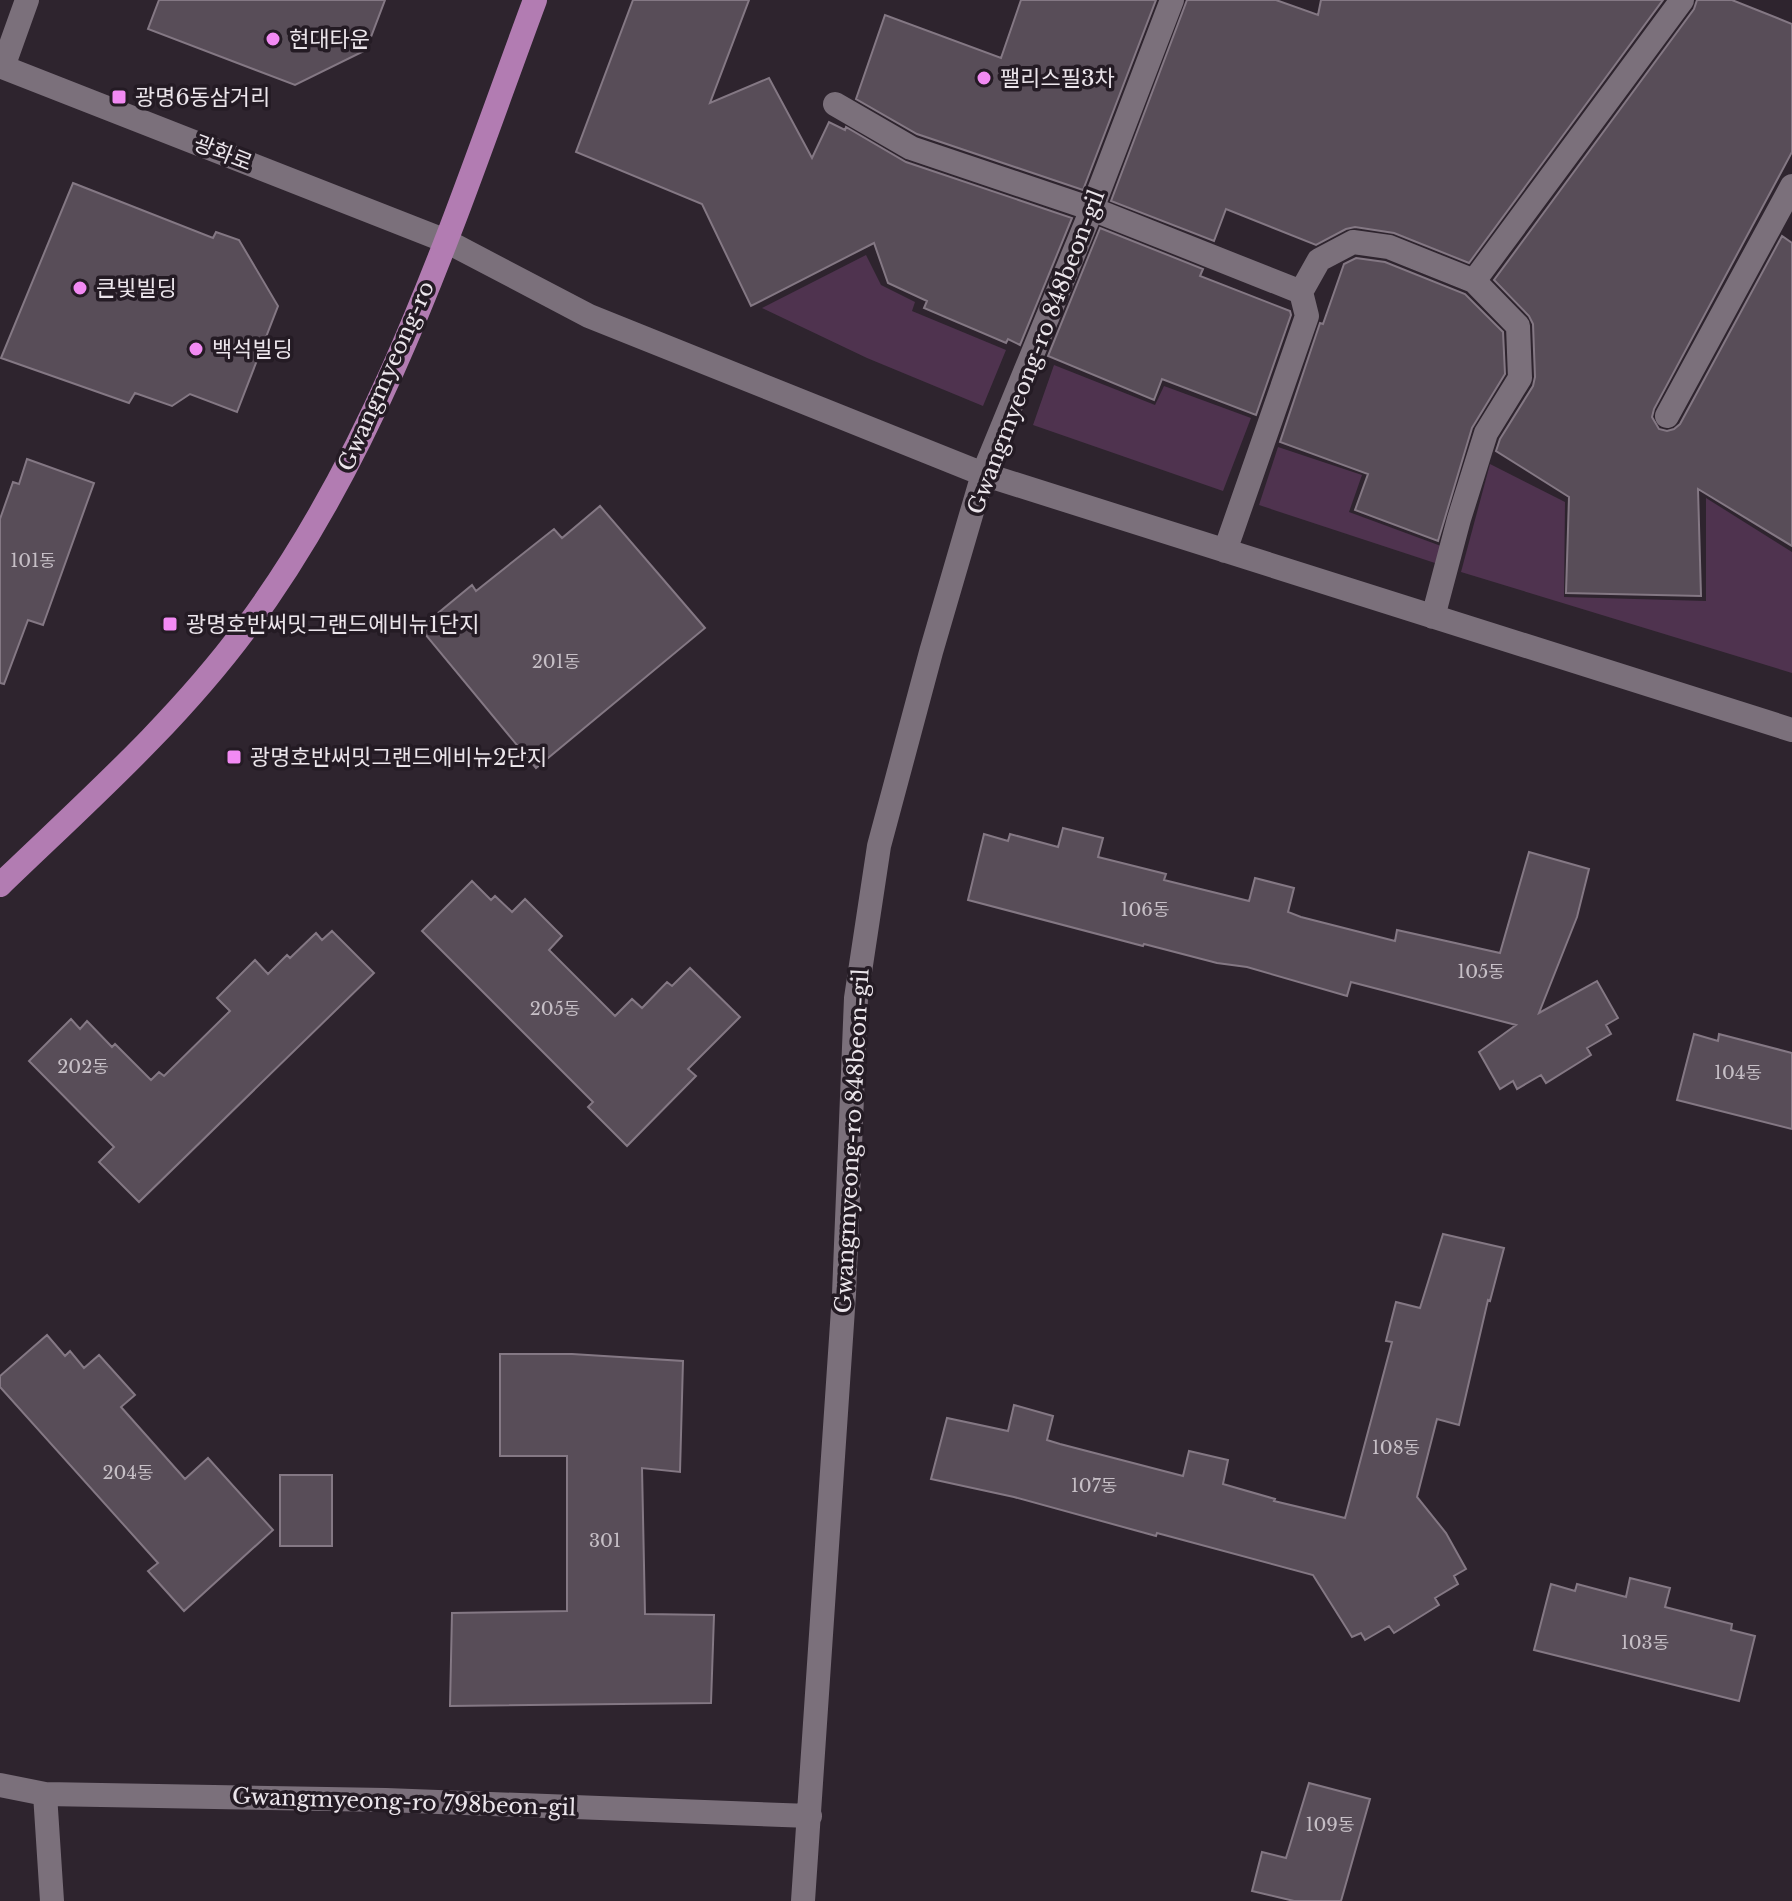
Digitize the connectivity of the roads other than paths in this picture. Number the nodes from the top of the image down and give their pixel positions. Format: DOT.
graph roads {
  1 [pos="27,0"];
  2 [pos="535,0"];
  3 [pos="1172,0"];
  4 [pos="1682,0"];
  5 [pos="1,66"];
  6 [pos="835,104"];
  7 [pos="1792,186"];
  8 [pos="1092,209"];
  9 [pos="446,241"];
  10 [pos="1474,281"];
  11 [pos="1301,292"];
  12 [pos="1667,416"];
  13 [pos="983,474"];
  14 [pos="1225,551"];
  15 [pos="1433,617"];
  16 [pos="1788,723"];
  17 [pos="0,885"];
  18 [pos="0,1785"];
  19 [pos="45,1794"];
  20 [pos="810,1816"];
  21 [pos="52,1901"];
  22 [pos="803,1901"];
  1 -- 5 [label="street"];
  2 -- 9 [label="main road, Gwangmyeong-ro"];
  3 -- 8 [label="street, Gwangmyeong-ro 848beon-gil"];
  4 -- 10 [label="street"];
  5 -- 9 [label="street, 광화로"];
  6 -- 8 [label="street"];
  7 -- 12 [label="street"];
  8 -- 11 [label="street"];
  8 -- 13 [label="street, Gwangmyeong-ro 848beon-gil"];
  9 -- 13 [label="street, 광화로"];
  9 -- 17 [label="main road, Gwangmyeong-ro"];
  10 -- 11 [label="street"];
  10 -- 15 [label="street"];
  11 -- 14 [label="street"];
  13 -- 14 [label="street, 광화로"];
  13 -- 20 [label="street, Gwangmyeong-ro 848beon-gil"];
  14 -- 15 [label="street, 광화로"];
  15 -- 16 [label="street, 광화로"];
  18 -- 19 [label="street, Gwangmyeong-ro 798beon-gil"];
  19 -- 20 [label="street, Gwangmyeong-ro 798beon-gil"];
  19 -- 21 [label="street"];
  20 -- 22 [label="street, Gwangmyeong-ro 848beon-gil"];
}
